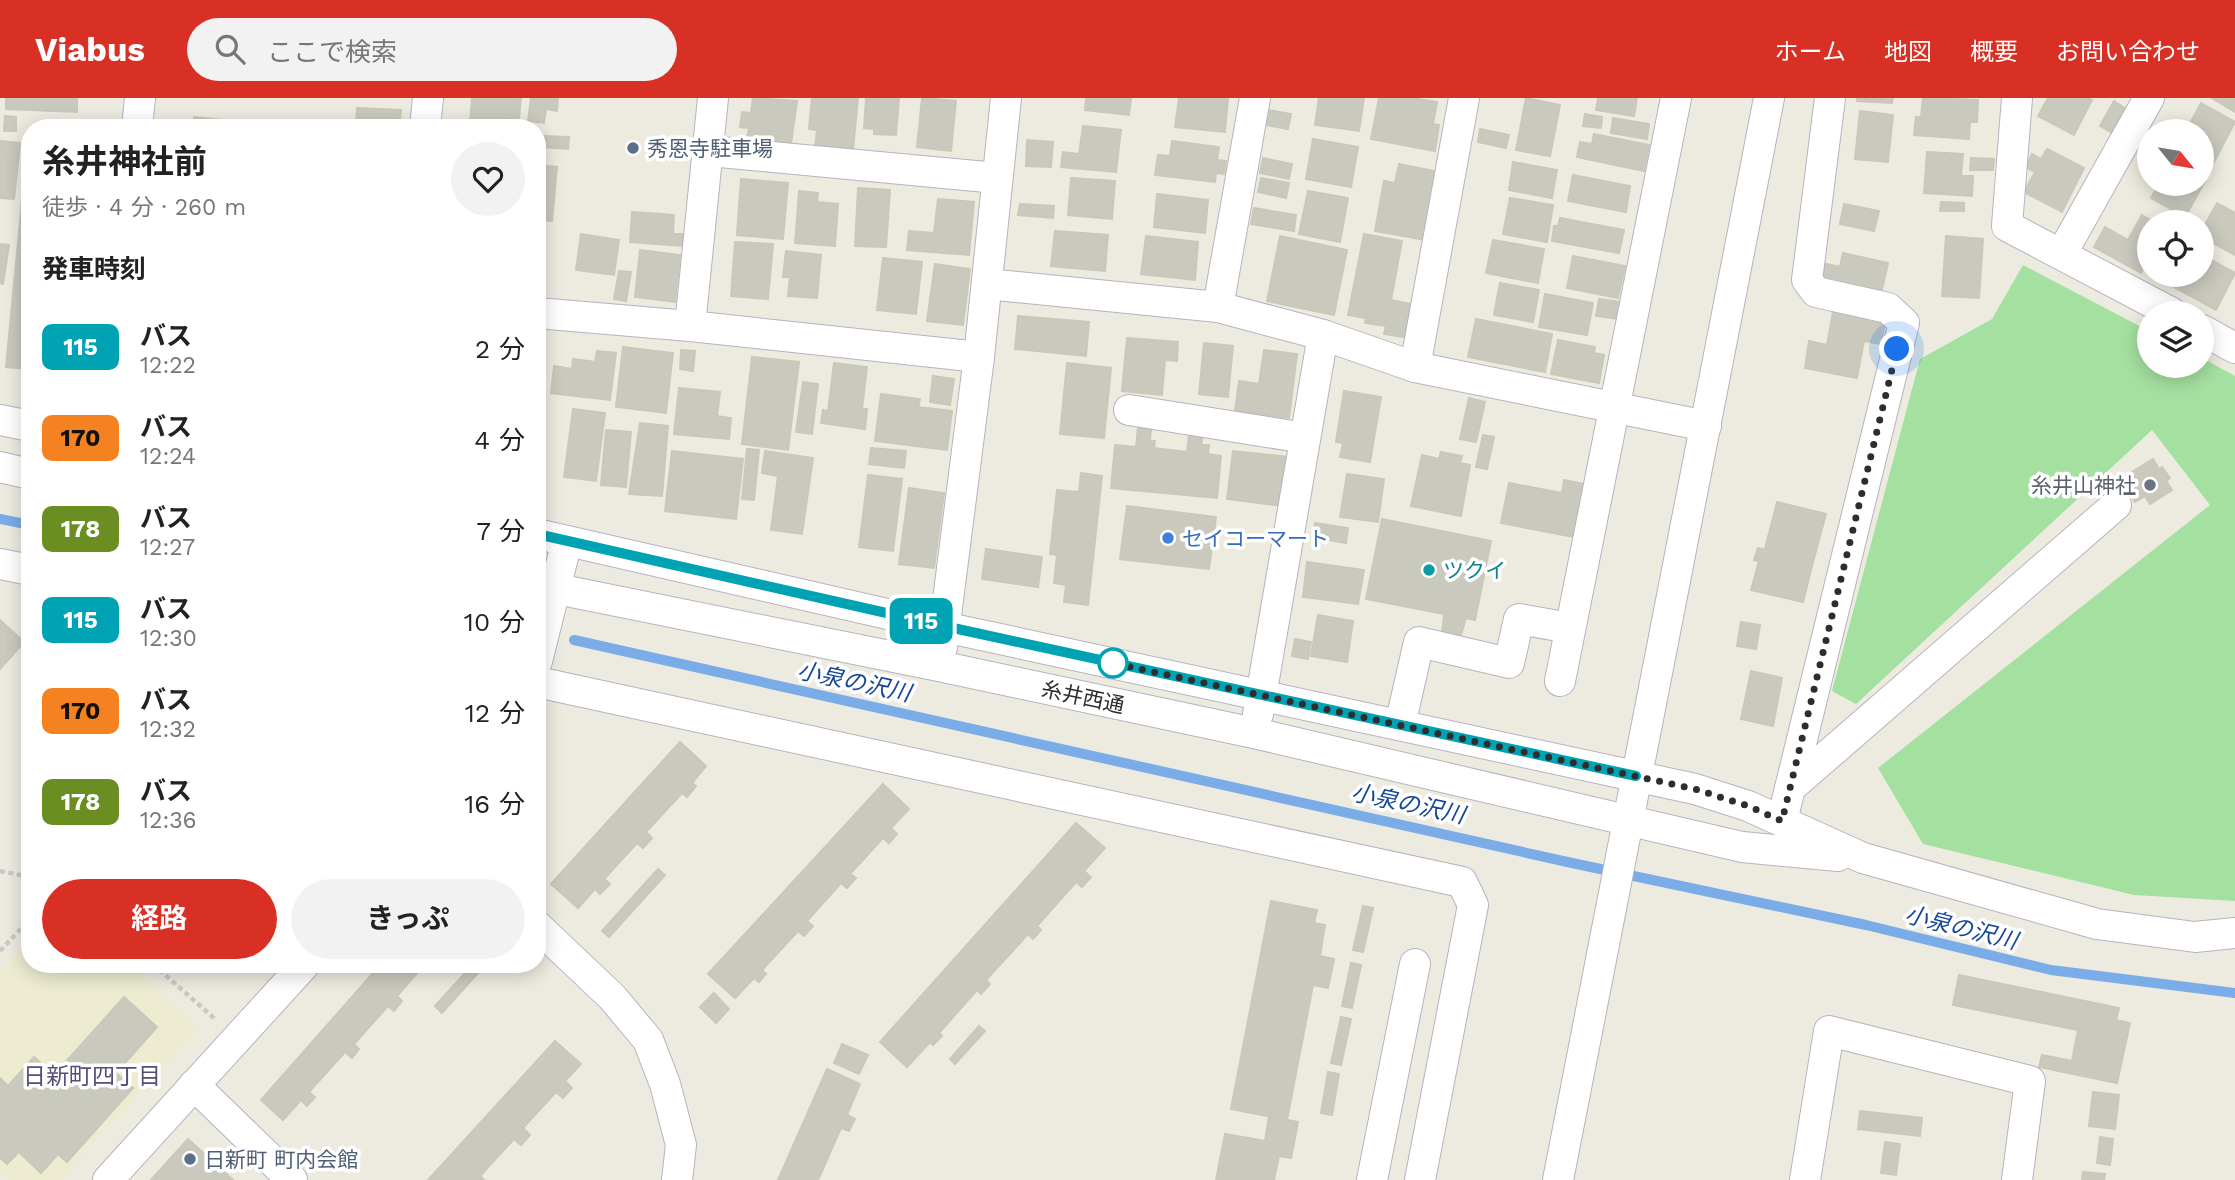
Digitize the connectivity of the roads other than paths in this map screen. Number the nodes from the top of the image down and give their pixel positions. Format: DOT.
graph roads {
  1 [pos="140,98"];
  2 [pos="428,98"];
  3 [pos="713,98"];
  4 [pos="1006,98"];
  5 [pos="1255,98"];
  6 [pos="1464,98"];
  7 [pos="1676,98"];
  8 [pos="1769,98"];
  9 [pos="1830,98"];
  10 [pos="2017,98"];
  11 [pos="2149,98"];
  12 [pos="138,119"];
  13 [pos="426,119"];
  14 [pos="709,151"];
  15 [pos="997,178"];
  16 [pos="2062,253"];
  17 [pos="987,284"];
  18 [pos="2150,301"];
  19 [pos="1217,307"];
  20 [pos="546,314"];
  21 [pos="690,326"];
  22 [pos="1323,335"];
  23 [pos="2214,336"];
  24 [pos="2234,345"];
  25 [pos="979,357"];
  26 [pos="1415,367"];
  27 [pos="1614,407"];
  28 [pos="1129,410"];
  29 [pos="0,420"];
  30 [pos="21,424"];
  31 [pos="1706,426"];
  32 [pos="1305,438"];
  33 [pos="0,467"];
  34 [pos="21,472"];
  35 [pos="2116,505"];
  36 [pos="546,536"];
  37 [pos="567,541"];
  38 [pos="0,564"];
  39 [pos="21,568"];
  40 [pos="547,587"];
  41 [pos="944,626"];
  42 [pos="1570,628"];
  43 [pos="939,666"];
  44 [pos="1560,681"];
  45 [pos="546,684"];
  46 [pos="1262,695"];
  47 [pos="1400,725"];
  48 [pos="1254,733"];
  49 [pos="1636,776"];
  50 [pos="1790,788"];
  51 [pos="1627,821"];
  52 [pos="1782,821"];
  53 [pos="1863,858"];
  54 [pos="2235,933"];
  55 [pos="546,935"];
  56 [pos="1415,964"];
  57 [pos="297,973"];
  58 [pos="194,1085"];
  59 [pos="108,1180"];
  60 [pos="292,1180"];
  61 [pos="677,1180"];
  62 [pos="1373,1180"];
  63 [pos="1420,1180"];
  64 [pos="1558,1180"];
  65 [pos="1805,1180"];
  66 [pos="2017,1180"];
  1 -- 12 [label="street"];
  2 -- 13 [label="street"];
  3 -- 14 [label="street"];
  4 -- 15 [label="street"];
  5 -- 19 [label="street"];
  6 -- 26 [label="street"];
  7 -- 27 [label="street"];
  8 -- 31 [label="street"];
  9 -- 50 [label="street"];
  10 -- 16 [label="street"];
  11 -- 16 [label="street"];
  14 -- 15 [label="street"];
  14 -- 21 [label="street"];
  15 -- 17 [label="street"];
  16 -- 18 [label="street"];
  17 -- 19 [label="street"];
  17 -- 25 [label="street"];
  19 -- 22 [label="street"];
  20 -- 21 [label="street"];
  21 -- 25 [label="street"];
  22 -- 26 [label="street"];
  22 -- 32 [label="street"];
  23 -- 24 [label="street"];
  25 -- 41 [label="street"];
  26 -- 27 [label="street"];
  27 -- 31 [label="street"];
  27 -- 42 [label="street"];
  28 -- 32 [label="street"];
  29 -- 30 [label="street"];
  31 -- 49 [label="street"];
  32 -- 46 [label="street"];
  33 -- 34 [label="street"];
  35 -- 50 [label="street"];
  36 -- 37 [label="street, 糸井西通"];
  37 -- 40 [label="street"];
  37 -- 41 [label="street, 糸井西通"];
  38 -- 39 [label="street"];
  40 -- 43 [label="street, 糸井西通"];
  41 -- 43 [label="street"];
  41 -- 46 [label="street, 糸井西通"];
  42 -- 44 [label="street"];
  42 -- 47 [label="street"];
  43 -- 48 [label="street, 糸井西通"];
  45 -- 63 [label="street"];
  46 -- 47 [label="street, 糸井西通"];
  46 -- 48 [label="street"];
  47 -- 49 [label="street, 糸井西通"];
  48 -- 51 [label="street, 糸井西通"];
  49 -- 51 [label="street"];
  49 -- 52 [label="street, 糸井西通"];
  50 -- 52 [label="street"];
  51 -- 53 [label="street, 糸井西通"];
  51 -- 64 [label="street"];
  52 -- 53 [label="street, 糸井西通"];
  53 -- 54 [label="street"];
  55 -- 61 [label="street"];
  56 -- 62 [label="street"];
  57 -- 58 [label="street"];
  58 -- 59 [label="street"];
  58 -- 60 [label="street"];
  65 -- 66 [label="street"];
}
